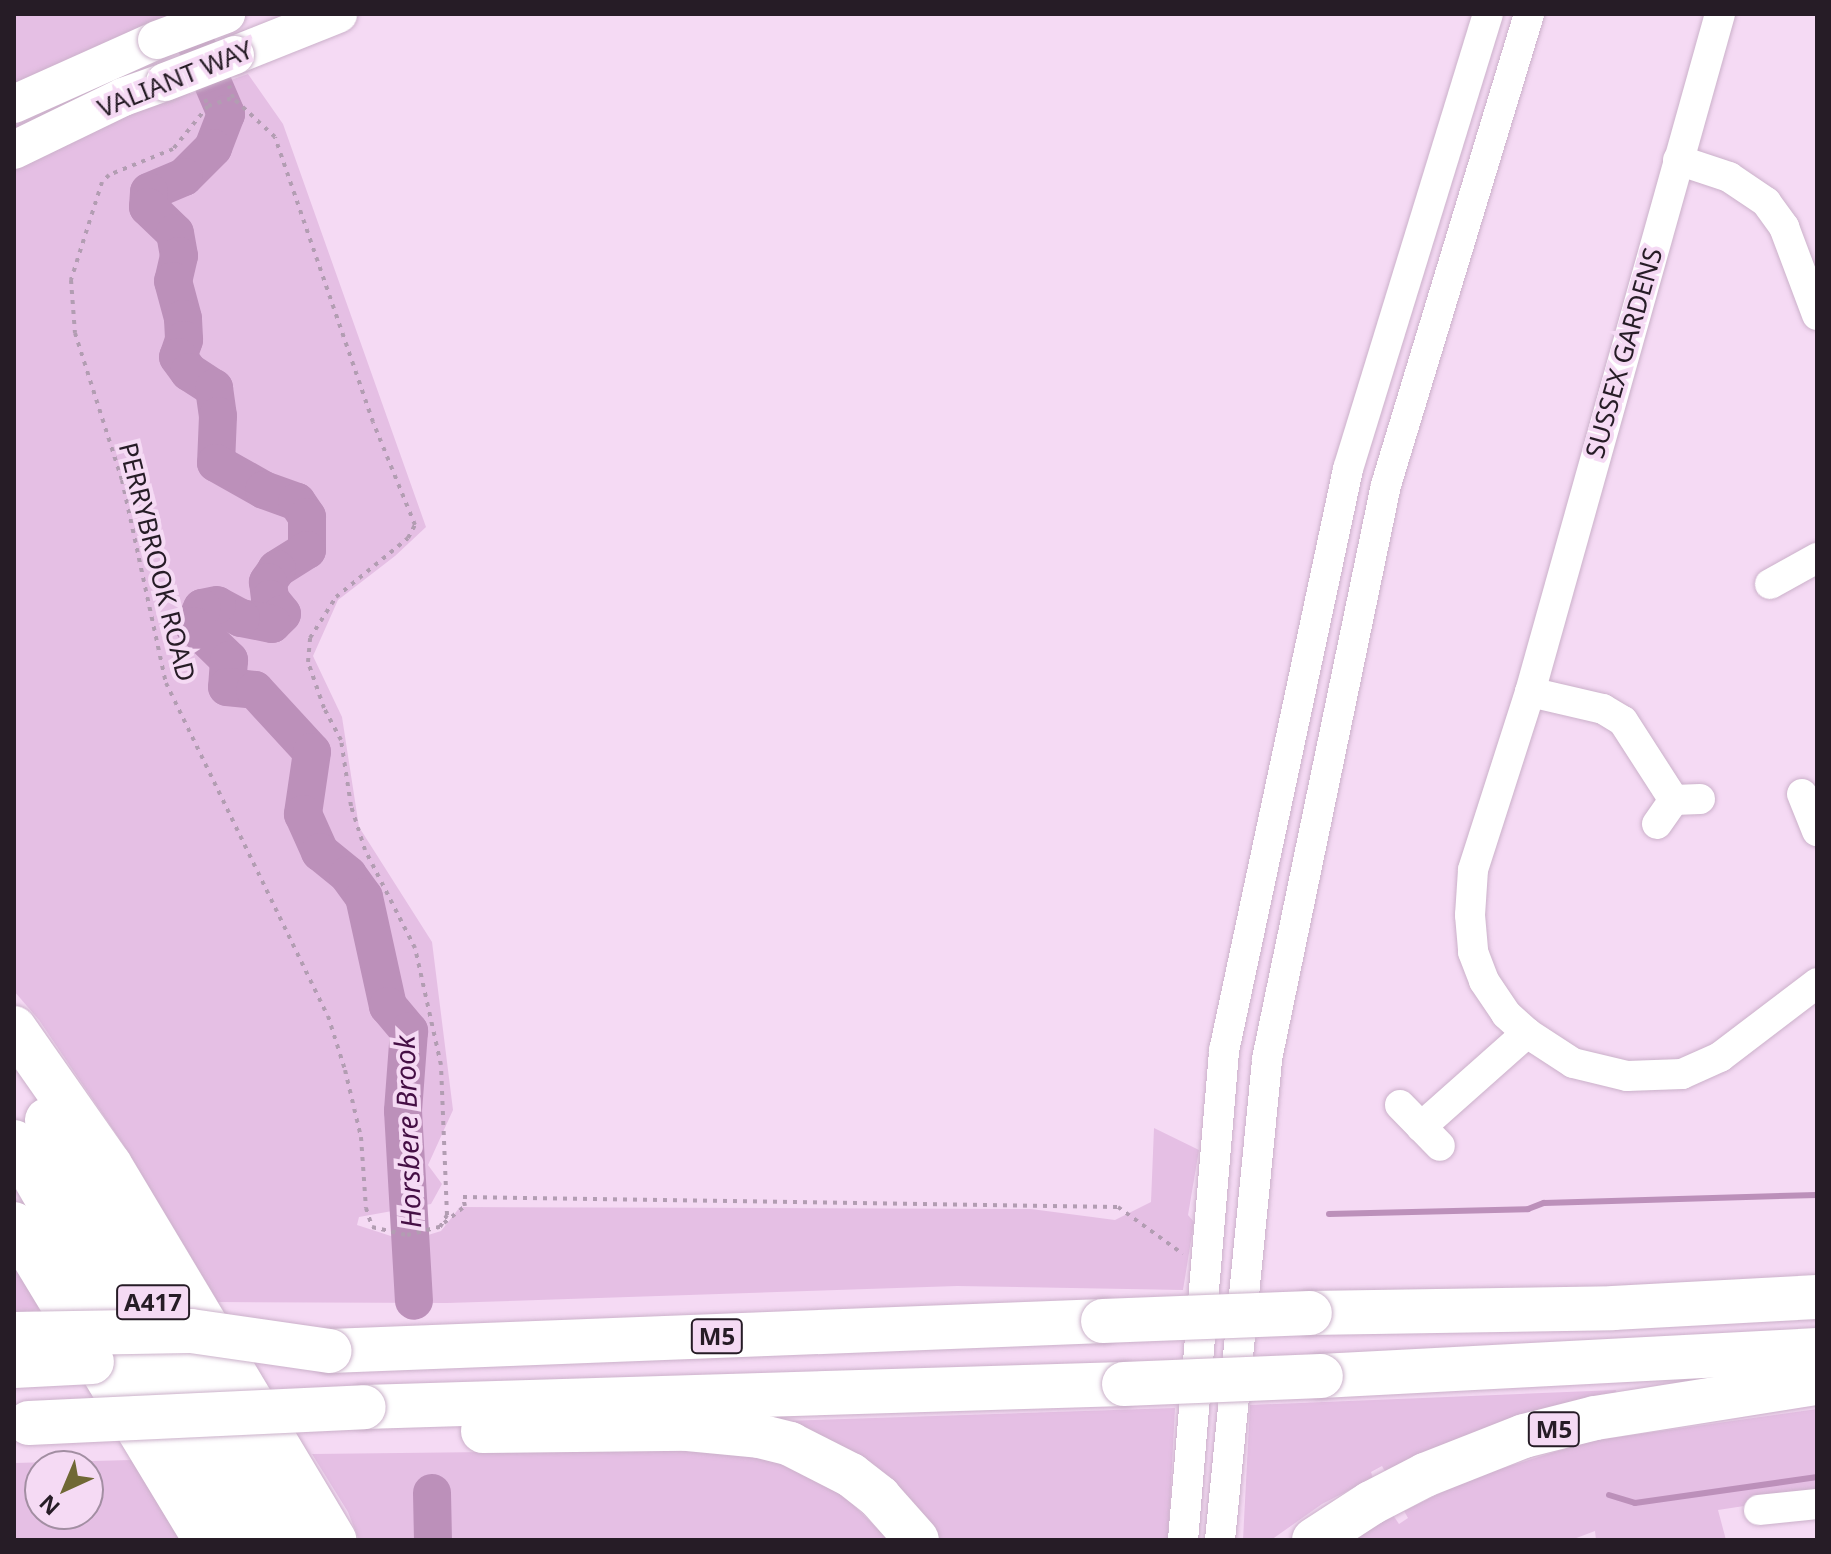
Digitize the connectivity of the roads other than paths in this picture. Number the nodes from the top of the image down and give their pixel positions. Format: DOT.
graph roads {
  1 [pos="226,14"];
  2 [pos="338,14"];
  3 [pos="1488,14"];
  4 [pos="1529,14"];
  5 [pos="1720,14"];
  6 [pos="14,104"];
  7 [pos="14,150"];
  8 [pos="1678,160"];
  9 [pos="1817,315"];
  10 [pos="1817,558"];
  11 [pos="1786,585"];
  12 [pos="1530,692"];
  13 [pos="1802,794"];
  14 [pos="1677,808"];
  15 [pos="1817,831"];
  16 [pos="1817,983"];
  17 [pos="14,1028"];
  18 [pos="1527,1033"];
  19 [pos="14,1063"];
  20 [pos="1400,1105"];
  21 [pos="14,1142"];
  22 [pos="14,1224"];
  23 [pos="1817,1297"];
  24 [pos="14,1334"];
  25 [pos="1817,1350"];
  26 [pos="330,1351"];
  27 [pos="14,1366"];
  28 [pos="1817,1383"];
  29 [pos="371,1420"];
  30 [pos="21,1423"];
  31 [pos="1817,1504"];
  32 [pos="1759,1510"];
  33 [pos="205,1540"];
  34 [pos="246,1540"];
  35 [pos="293,1540"];
  36 [pos="334,1540"];
  37 [pos="917,1540"];
  38 [pos="1183,1540"];
  39 [pos="1220,1540"];
  40 [pos="1314,1540"];
  1 -- 6 [label="main road, VALIANT WAY, bridge"];
  2 -- 7 [label="main road, VALIANT WAY, bridge"];
  3 -- 38 [label="street"];
  4 -- 39 [label="street"];
  5 -- 8 [label="street, SUSSEX GARDENS"];
  8 -- 9 [label="street"];
  8 -- 12 [label="street, SUSSEX GARDENS"];
  10 -- 11 [label="street"];
  12 -- 14 [label="street"];
  12 -- 18 [label="street, SUSSEX GARDENS"];
  13 -- 15 [label="street"];
  16 -- 18 [label="street, SUSSEX GARDENS"];
  17 -- 36 [label="highway"];
  18 -- 20 [label="street"];
  19 -- 35 [label="highway, A417"];
  21 -- 34 [label="highway, A417"];
  22 -- 33 [label="highway"];
  23 -- 26 [label="highway, M5, bridge"];
  24 -- 26 [label="highway, M5, bridge"];
  25 -- 29 [label="highway, M5, bridge"];
  26 -- 27 [label="highway, M5, bridge"];
  28 -- 40 [label="highway, M5"];
  29 -- 30 [label="highway, M5, bridge"];
  29 -- 37 [label="highway, M5"];
  31 -- 32 [label="street"];
}
